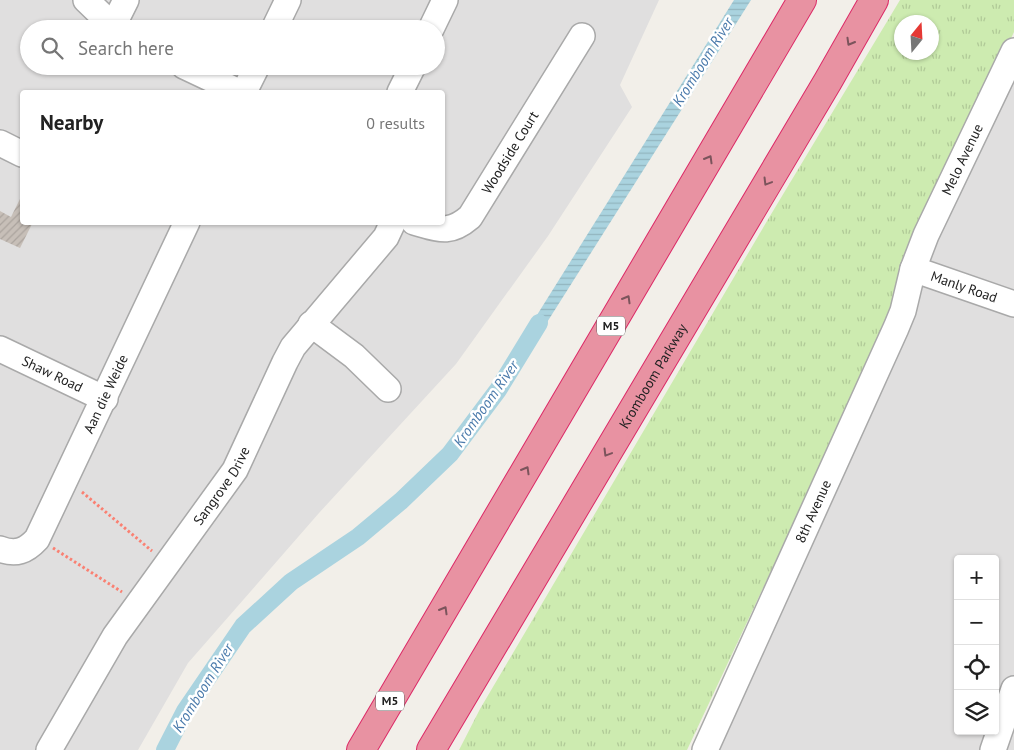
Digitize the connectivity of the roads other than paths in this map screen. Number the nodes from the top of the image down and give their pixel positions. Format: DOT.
graph roads {
  1 [pos="86,0"];
  2 [pos="126,0"];
  3 [pos="288,0"];
  4 [pos="445,0"];
  5 [pos="802,0"];
  6 [pos="874,0"];
  7 [pos="107,20"];
  8 [pos="118,20"];
  9 [pos="278,20"];
  10 [pos="435,20"];
  11 [pos="582,36"];
  12 [pos="1014,52"];
  13 [pos="203,75"];
  14 [pos="252,75"];
  15 [pos="408,75"];
  16 [pos="235,90"];
  17 [pos="245,90"];
  18 [pos="401,90"];
  19 [pos="0,143"];
  20 [pos="20,153"];
  21 [pos="180,225"];
  22 [pos="391,225"];
  23 [pos="424,225"];
  24 [pos="913,269"];
  25 [pos="1014,304"];
  26 [pos="312,324"];
  27 [pos="0,349"];
  28 [pos="388,389"];
  29 [pos="105,398"];
  30 [pos="19,547"];
  31 [pos="541,564"];
  32 [pos="419,652"];
  33 [pos="1014,688"];
  34 [pos="708,749"];
  35 [pos="49,750"];
  36 [pos="344,750"];
  37 [pos="361,750"];
  38 [pos="431,750"];
  39 [pos="445,750"];
  40 [pos="993,750"];
  1 -- 7 [label="street"];
  2 -- 8 [label="street"];
  3 -- 9 [label="street"];
  4 -- 10 [label="street"];
  32 -- 5 [label="highway, M5, one-way"];
  6 -- 31 [label="highway, Kromboom Parkway, one-way"];
  11 -- 23 [label="street, Woodside Court"];
  12 -- 24 [label="street, Melo Avenue"];
  13 -- 16 [label="street"];
  14 -- 17 [label="street"];
  15 -- 18 [label="street"];
  19 -- 20 [label="street"];
  21 -- 29 [label="street, Aan die Weide"];
  22 -- 26 [label="street, Sangrove Drive"];
  24 -- 25 [label="street, Manly Road"];
  24 -- 34 [label="street, 8th Avenue"];
  26 -- 28 [label="street"];
  26 -- 35 [label="street, Sangrove Drive"];
  27 -- 29 [label="street, Shaw Road"];
  29 -- 30 [label="street, Aan die Weide"];
  31 -- 38 [label="highway, Kromboom Parkway"];
  31 -- 39 [label="highway"];
  32 -- 36 [label="highway"];
  32 -- 37 [label="highway, M5"];
  33 -- 40 [label="street"];
}
